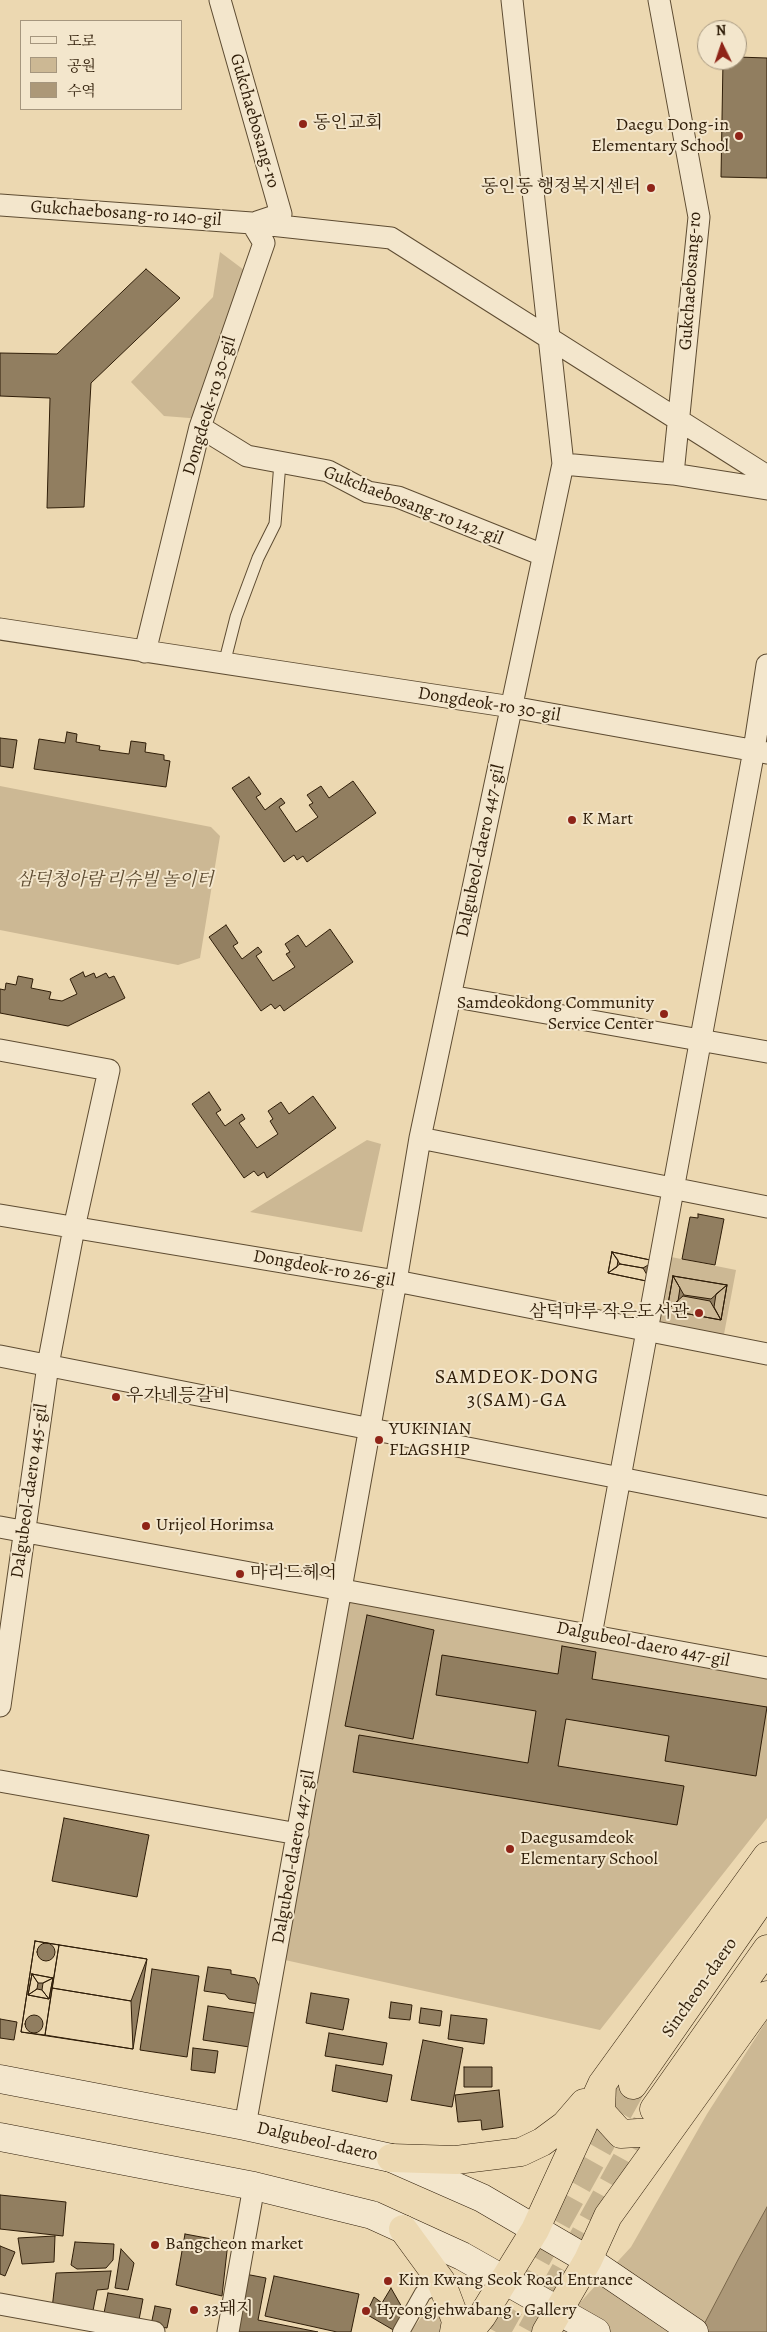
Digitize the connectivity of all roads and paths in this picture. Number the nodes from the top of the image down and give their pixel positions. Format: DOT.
graph roads {
  1 [pos="220,0"];
  2 [pos="512,0"];
  3 [pos="659,0"];
  4 [pos="0,205"];
  5 [pos="252,223"];
  6 [pos="549,338"];
  7 [pos="679,420"];
  8 [pos="200,428"];
  9 [pos="280,463"];
  10 [pos="563,464"];
  11 [pos="673,474"];
  12 [pos="767,476"];
  13 [pos="767,489"];
  14 [pos="544,556"];
  15 [pos="0,629"];
  16 [pos="146,652"];
  17 [pos="224,664"];
  18 [pos="767,665"];
  19 [pos="512,707"];
  20 [pos="760,751"];
  21 [pos="450,996"];
  22 [pos="700,1040"];
  23 [pos="0,1050"];
  24 [pos="767,1052"];
  25 [pos="420,1138"];
  26 [pos="673,1188"];
  27 [pos="767,1207"];
  28 [pos="0,1215"];
  29 [pos="74,1228"];
  30 [pos="396,1281"];
  31 [pos="648,1330"];
  32 [pos="767,1354"];
  33 [pos="0,1356"];
  34 [pos="48,1365"];
  35 [pos="370,1428"];
  36 [pos="620,1476"];
  37 [pos="767,1507"];
  38 [pos="0,1527"];
  39 [pos="25,1531"];
  40 [pos="341,1588"];
  41 [pos="591,1635"];
  42 [pos="767,1668"];
  43 [pos="0,1706"];
  44 [pos="0,1781"];
  45 [pos="298,1834"];
  46 [pos="767,1856"];
  47 [pos="767,1892"];
  48 [pos="767,1949"];
  49 [pos="767,1995"];
  50 [pos="0,2079"];
  51 [pos="602,2084"];
  52 [pos="633,2085"];
  53 [pos="689,2104"];
  54 [pos="654,2109"];
  55 [pos="245,2126"];
  56 [pos="0,2137"];
  57 [pos="391,2158"];
  58 [pos="254,2186"];
  59 [pos="403,2229"];
  60 [pos="535,2230"];
  61 [pos="598,2267"];
  62 [pos="504,2280"];
  63 [pos="428,2290"];
  64 [pos="0,2304"];
  65 [pos="570,2324"];
  66 [pos="154,2332"];
  67 [pos="228,2332"];
  68 [pos="401,2332"];
  69 [pos="454,2332"];
  70 [pos="469,2332"];
  71 [pos="694,2332"];
  1 -- 5 [label="street, Gukchaebosang-ro"];
  2 -- 6 [label="street"];
  3 -- 7 [label="street, Gukchaebosang-ro"];
  4 -- 5 [label="street, Gukchaebosang-ro 140-gil"];
  5 -- 6 [label="street"];
  5 -- 8 [label="street, Dongdeok-ro 30-gil"];
  6 -- 7 [label="street"];
  6 -- 10 [label="street"];
  7 -- 11 [label="street, Gukchaebosang-ro"];
  7 -- 12 [label="street"];
  8 -- 9 [label="street, Gukchaebosang-ro 142-gil"];
  8 -- 16 [label="street, Dongdeok-ro 30-gil"];
  9 -- 14 [label="street, Gukchaebosang-ro 142-gil"];
  9 -- 17 [label="lane"];
  10 -- 11 [label="street"];
  10 -- 14 [label="street"];
  11 -- 13 [label="street"];
  14 -- 19 [label="street"];
  15 -- 16 [label="street, Dongdeok-ro 30-gil"];
  16 -- 17 [label="street, Dongdeok-ro 30-gil"];
  17 -- 19 [label="street, Dongdeok-ro 30-gil"];
  18 -- 20 [label="street"];
  19 -- 20 [label="street, Dongdeok-ro 30-gil"];
  19 -- 21 [label="street, Dalgubeol-daero 447-gil"];
  20 -- 22 [label="street"];
  21 -- 22 [label="street"];
  21 -- 25 [label="street, Dalgubeol-daero 447-gil"];
  22 -- 24 [label="street"];
  22 -- 26 [label="street"];
  23 -- 29 [label="street, Dalgubeol-daero 445-gil"];
  25 -- 26 [label="street"];
  25 -- 30 [label="street, Dalgubeol-daero 447-gil"];
  26 -- 27 [label="street"];
  26 -- 31 [label="street"];
  28 -- 29 [label="street, Dongdeok-ro 26-gil"];
  29 -- 30 [label="street, Dongdeok-ro 26-gil"];
  29 -- 34 [label="street, Dalgubeol-daero 445-gil"];
  30 -- 31 [label="street, Dongdeok-ro 26-gil"];
  30 -- 35 [label="street, Dalgubeol-daero 447-gil"];
  31 -- 32 [label="street, Dongdeok-ro 26-gil"];
  31 -- 36 [label="street"];
  33 -- 34 [label="street"];
  34 -- 35 [label="street"];
  34 -- 39 [label="street, Dalgubeol-daero 445-gil"];
  35 -- 36 [label="street"];
  35 -- 40 [label="street, Dalgubeol-daero 447-gil"];
  36 -- 37 [label="street"];
  36 -- 41 [label="street"];
  38 -- 39 [label="street"];
  39 -- 40 [label="street"];
  39 -- 43 [label="street, Dalgubeol-daero 445-gil"];
  40 -- 41 [label="street, Dalgubeol-daero 447-gil"];
  40 -- 45 [label="street, Dalgubeol-daero 447-gil"];
  41 -- 42 [label="street, Dalgubeol-daero 447-gil"];
  44 -- 45 [label="street"];
  45 -- 55 [label="street, Dalgubeol-daero 447-gil"];
  46 -- 51 [label="highway"];
  47 -- 52 [label="highway, Sincheon-daero"];
  48 -- 54 [label="highway, Sincheon-daero"];
  49 -- 53 [label="highway"];
  50 -- 55 [label="main road, Dalgubeol-daero"];
  51 -- 53 [label="highway"];
  51 -- 57 [label="highway"];
  51 -- 60 [label="highway"];
  53 -- 61 [label="highway"];
  55 -- 57 [label="main road, Dalgubeol-daero"];
  56 -- 58 [label="main road"];
  57 -- 60 [label="main road, Dalgubeol-daero"];
  58 -- 59 [label="main road"];
  58 -- 67 [label="street"];
  59 -- 62 [label="main road"];
  59 -- 69 [label="highway"];
  60 -- 61 [label="main road, Dalgubeol-daero"];
  60 -- 62 [label="highway"];
  61 -- 65 [label="highway"];
  61 -- 71 [label="main road, Dalgubeol-daero"];
  62 -- 65 [label="main road"];
  62 -- 70 [label="highway"];
  63 -- 68 [label="street"];
  64 -- 66 [label="street"];
}
